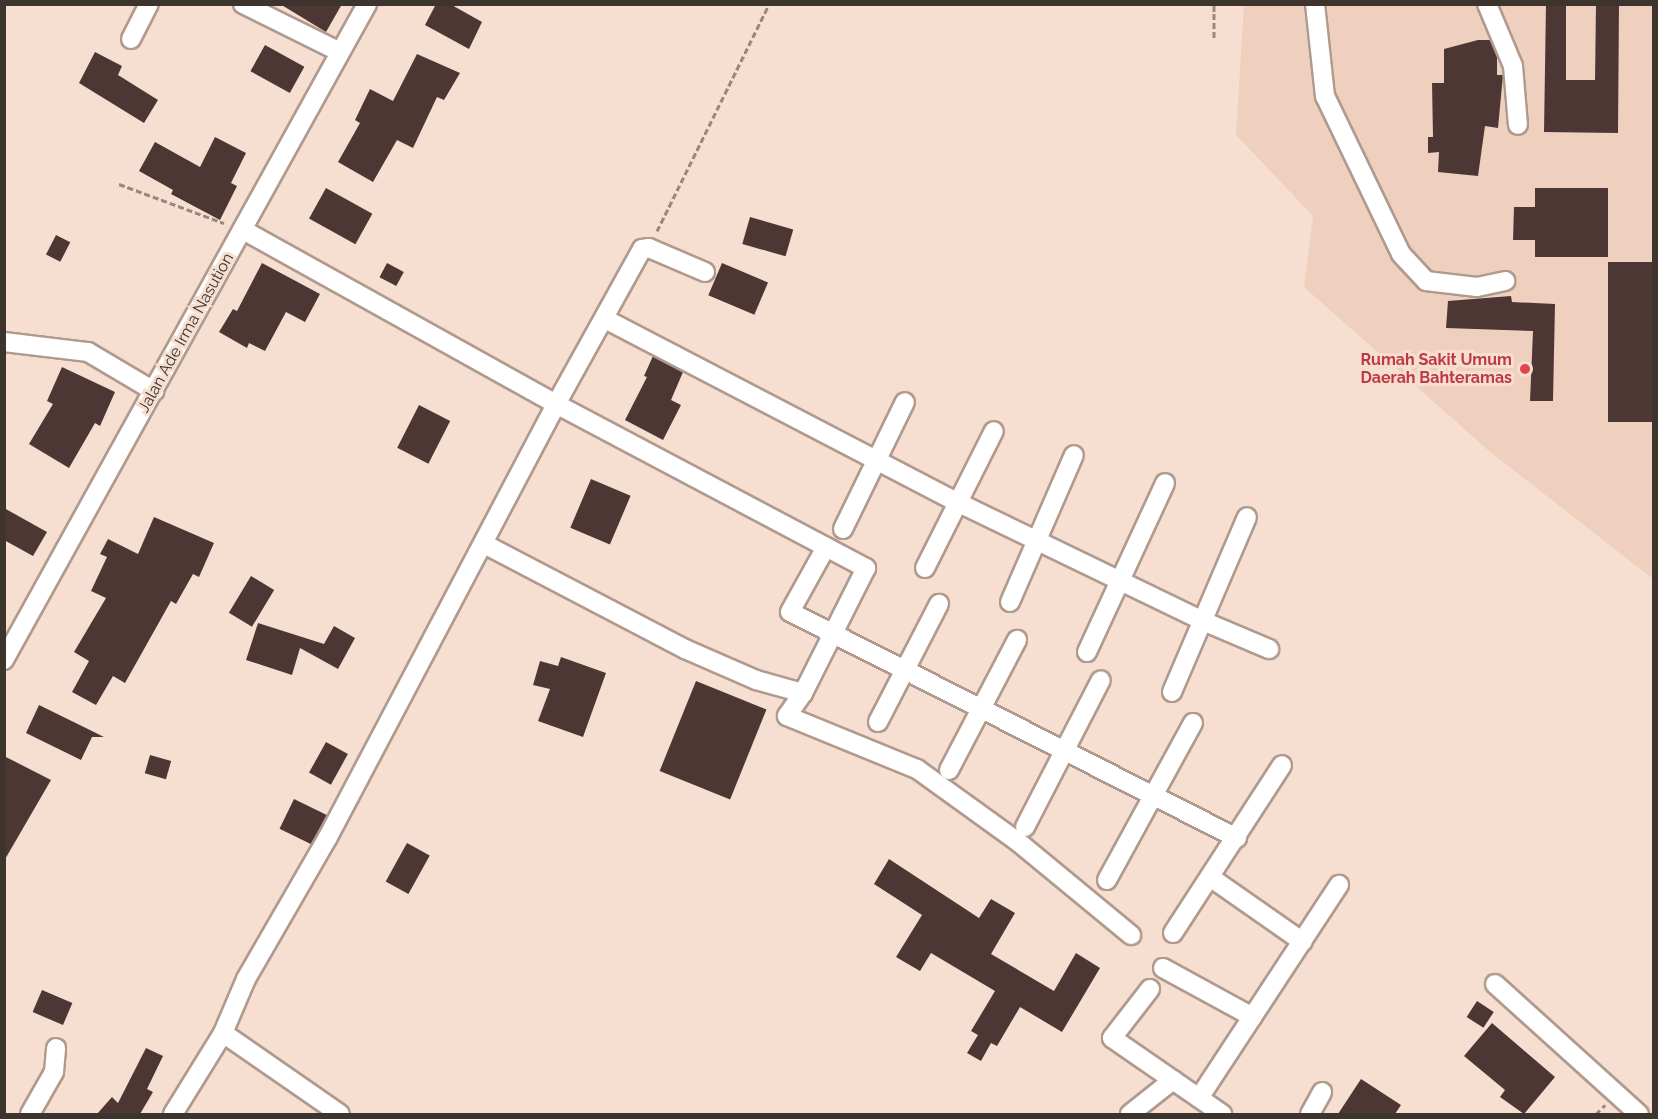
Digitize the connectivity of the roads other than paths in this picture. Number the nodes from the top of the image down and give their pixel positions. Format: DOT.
graph roads {
  1 [pos="149,4"];
  2 [pos="243,4"];
  3 [pos="367,4"];
  4 [pos="1316,4"];
  5 [pos="1487,4"];
  6 [pos="131,39"];
  7 [pos="340,52"];
  8 [pos="1518,125"];
  9 [pos="243,230"];
  10 [pos="705,272"];
  11 [pos="1505,281"];
  12 [pos="605,319"];
  13 [pos="4,342"];
  14 [pos="154,391"];
  15 [pos="905,402"];
  16 [pos="556,404"];
  17 [pos="994,431"];
  18 [pos="1074,455"];
  19 [pos="876,459"];
  20 [pos="1165,483"];
  21 [pos="957,502"];
  22 [pos="1247,517"];
  23 [pos="843,529"];
  24 [pos="1038,541"];
  25 [pos="484,544"];
  26 [pos="826,547"];
  27 [pos="924,568"];
  28 [pos="1118,581"];
  29 [pos="1010,602"];
  30 [pos="939,604"];
  31 [pos="1203,621"];
  32 [pos="831,635"];
  33 [pos="1017,640"];
  34 [pos="1269,649"];
  35 [pos="1087,652"];
  36 [pos="4,660"];
  37 [pos="905,673"];
  38 [pos="1101,680"];
  39 [pos="1172,692"];
  40 [pos="803,693"];
  41 [pos="981,710"];
  42 [pos="878,722"];
  43 [pos="1193,723"];
  44 [pos="1064,752"];
  45 [pos="1282,765"];
  46 [pos="949,770"];
  47 [pos="1151,795"];
  48 [pos="1025,827"];
  49 [pos="1237,838"];
  50 [pos="1210,877"];
  51 [pos="1107,880"];
  52 [pos="1339,885"];
  53 [pos="1173,933"];
  54 [pos="1131,935"];
  55 [pos="1303,942"];
  56 [pos="1163,968"];
  57 [pos="1495,984"];
  58 [pos="1150,989"];
  59 [pos="1253,1017"];
  60 [pos="224,1033"];
  61 [pos="56,1048"];
  62 [pos="1173,1080"];
  63 [pos="1322,1092"];
  64 [pos="1199,1098"];
  65 [pos="30,1114"];
  66 [pos="173,1114"];
  67 [pos="340,1114"];
  68 [pos="1130,1114"];
  69 [pos="1222,1114"];
  70 [pos="1310,1114"];
  71 [pos="1639,1114"];
  1 -- 6 [label="street"];
  2 -- 7 [label="street"];
  3 -- 7 [label="street, Jalan Ade Irma Nasution"];
  4 -- 11 [label="street"];
  5 -- 8 [label="street"];
  7 -- 9 [label="street, Jalan Ade Irma Nasution"];
  9 -- 14 [label="street, Jalan Ade Irma Nasution"];
  9 -- 16 [label="street"];
  10 -- 12 [label="street"];
  12 -- 16 [label="street"];
  12 -- 19 [label="street"];
  13 -- 14 [label="street"];
  14 -- 36 [label="street, Jalan Ade Irma Nasution"];
  15 -- 19 [label="street"];
  16 -- 25 [label="street"];
  16 -- 26 [label="street"];
  17 -- 21 [label="street"];
  18 -- 24 [label="street"];
  19 -- 21 [label="street"];
  19 -- 23 [label="street"];
  20 -- 28 [label="street"];
  21 -- 24 [label="street"];
  21 -- 27 [label="street"];
  22 -- 31 [label="street"];
  24 -- 28 [label="street"];
  24 -- 29 [label="street"];
  25 -- 40 [label="street"];
  25 -- 60 [label="street"];
  26 -- 32 [label="street"];
  26 -- 32 [label="street"];
  28 -- 31 [label="street"];
  28 -- 35 [label="street"];
  30 -- 37 [label="street"];
  31 -- 34 [label="street"];
  31 -- 39 [label="street"];
  32 -- 37 [label="street"];
  32 -- 40 [label="street"];
  33 -- 41 [label="street"];
  37 -- 41 [label="street"];
  37 -- 42 [label="street"];
  38 -- 44 [label="street"];
  40 -- 54 [label="street"];
  41 -- 44 [label="street"];
  41 -- 46 [label="street"];
  43 -- 47 [label="street"];
  44 -- 47 [label="street"];
  44 -- 48 [label="street"];
  45 -- 49 [label="street"];
  47 -- 49 [label="street"];
  47 -- 51 [label="street"];
  49 -- 50 [label="street"];
  50 -- 53 [label="street"];
  50 -- 55 [label="street"];
  52 -- 55 [label="street"];
  55 -- 59 [label="street"];
  56 -- 59 [label="street"];
  57 -- 71 [label="street"];
  58 -- 62 [label="street"];
  59 -- 64 [label="street"];
  60 -- 66 [label="street"];
  60 -- 67 [label="street"];
  61 -- 65 [label="street"];
  62 -- 64 [label="street"];
  62 -- 68 [label="street"];
  63 -- 70 [label="street"];
  64 -- 69 [label="street"];
}
